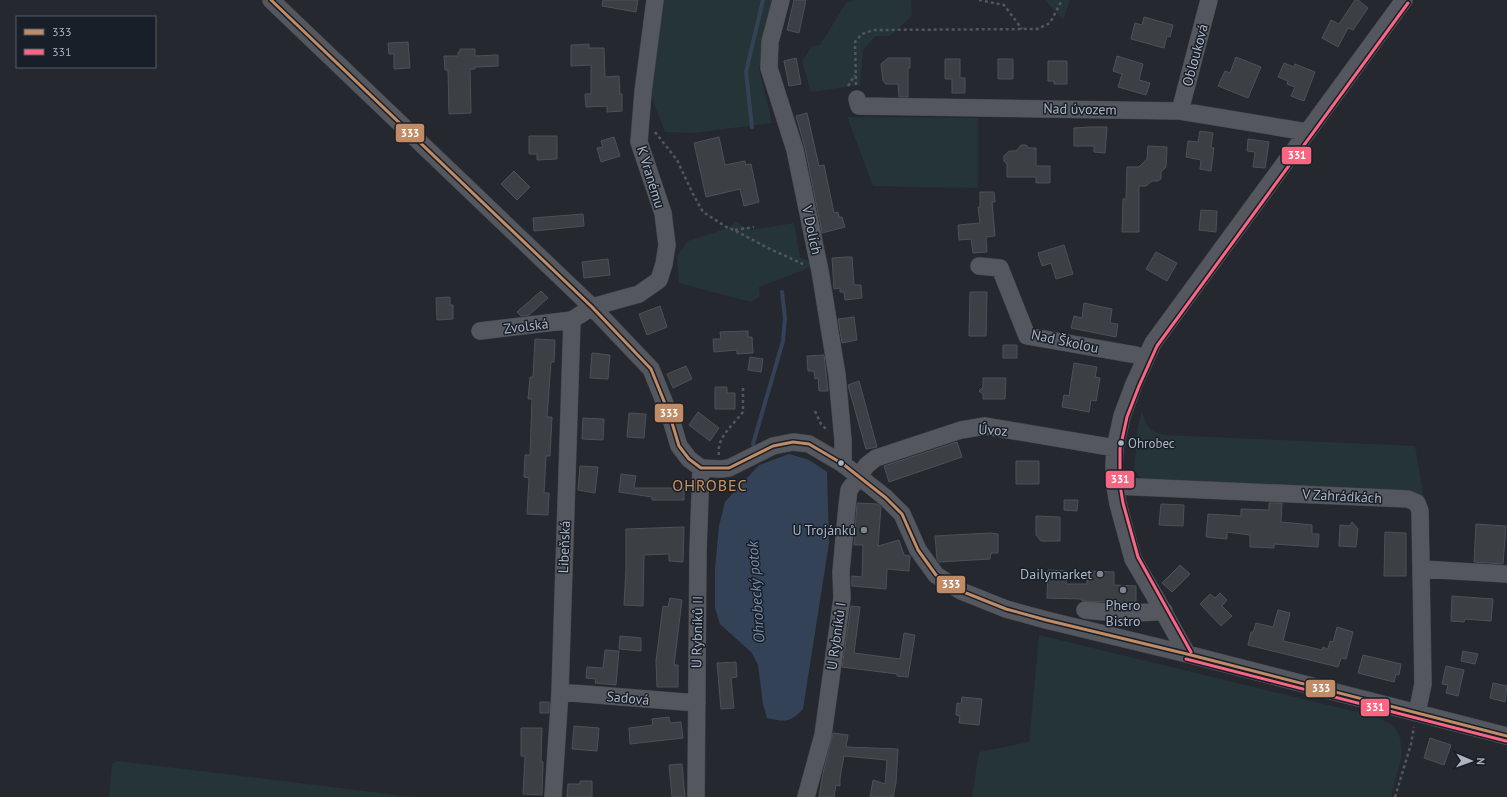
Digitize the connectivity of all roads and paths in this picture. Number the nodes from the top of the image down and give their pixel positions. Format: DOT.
graph roads {
  1 [pos="271,0"];
  2 [pos="655,0"];
  3 [pos="781,0"];
  4 [pos="979,0"];
  5 [pos="1062,0"];
  6 [pos="1209,0"];
  7 [pos="1404,0"];
  8 [pos="1022,29"];
  9 [pos="857,99"];
  10 [pos="1180,111"];
  11 [pos="652,126"];
  12 [pos="1307,132"];
  13 [pos="754,227"];
  14 [pos="734,230"];
  15 [pos="980,266"];
  16 [pos="820,271"];
  17 [pos="592,307"];
  18 [pos="572,320"];
  19 [pos="480,332"];
  20 [pos="1145,360"];
  21 [pos="742,388"];
  22 [pos="1115,448"];
  23 [pos="843,464"];
  24 [pos="701,468"];
  25 [pos="721,469"];
  26 [pos="859,476"];
  27 [pos="1115,486"];
  28 [pos="1421,569"];
  29 [pos="1507,574"];
  30 [pos="1085,610"];
  31 [pos="1164,612"];
  32 [pos="1187,654"];
  33 [pos="560,692"];
  34 [pos="697,703"];
  35 [pos="1417,713"];
  36 [pos="1507,736"];
  37 [pos="553,797"];
  38 [pos="696,797"];
  39 [pos="806,797"];
  40 [pos="1395,797"];
  1 -- 17 [label="street"];
  2 -- 17 [label="street, K Vranému"];
  3 -- 16 [label="street, V Dolích"];
  4 -- 8 [label="path"];
  5 -- 8 [label="path"];
  6 -- 10 [label="street, Oblouková"];
  7 -- 12 [label="street"];
  8 -- 9 [label="path"];
  9 -- 10 [label="street, Nad úvozem"];
  10 -- 12 [label="street, Nad úvozem"];
  11 -- 14 [label="path"];
  12 -- 20 [label="street"];
  13 -- 14 [label="path"];
  14 -- 16 [label="path"];
  15 -- 20 [label="street, Nad Školou"];
  16 -- 23 [label="street, V Dolích"];
  17 -- 18 [label="street"];
  17 -- 24 [label="street"];
  18 -- 19 [label="street, Zvolská"];
  18 -- 33 [label="street, Libeňská"];
  20 -- 22 [label="street"];
  21 -- 25 [label="path"];
  22 -- 26 [label="street, Úvoz"];
  22 -- 27 [label="street"];
  23 -- 25 [label="street"];
  23 -- 26 [label="street"];
  24 -- 25 [label="street"];
  24 -- 34 [label="street, U Rybníků II"];
  26 -- 32 [label="street"];
  26 -- 39 [label="street, U Rybníků I"];
  27 -- 28 [label="street, V Zahrádkách"];
  27 -- 31 [label="street"];
  28 -- 29 [label="street"];
  28 -- 35 [label="street, V Zahrádkách"];
  30 -- 31 [label="street"];
  31 -- 32 [label="street"];
  32 -- 35 [label="street"];
  33 -- 34 [label="street, Sadová"];
  33 -- 37 [label="street, Libeňská"];
  34 -- 38 [label="street, U Rybníků II"];
  35 -- 36 [label="street"];
  35 -- 40 [label="path"];
}
